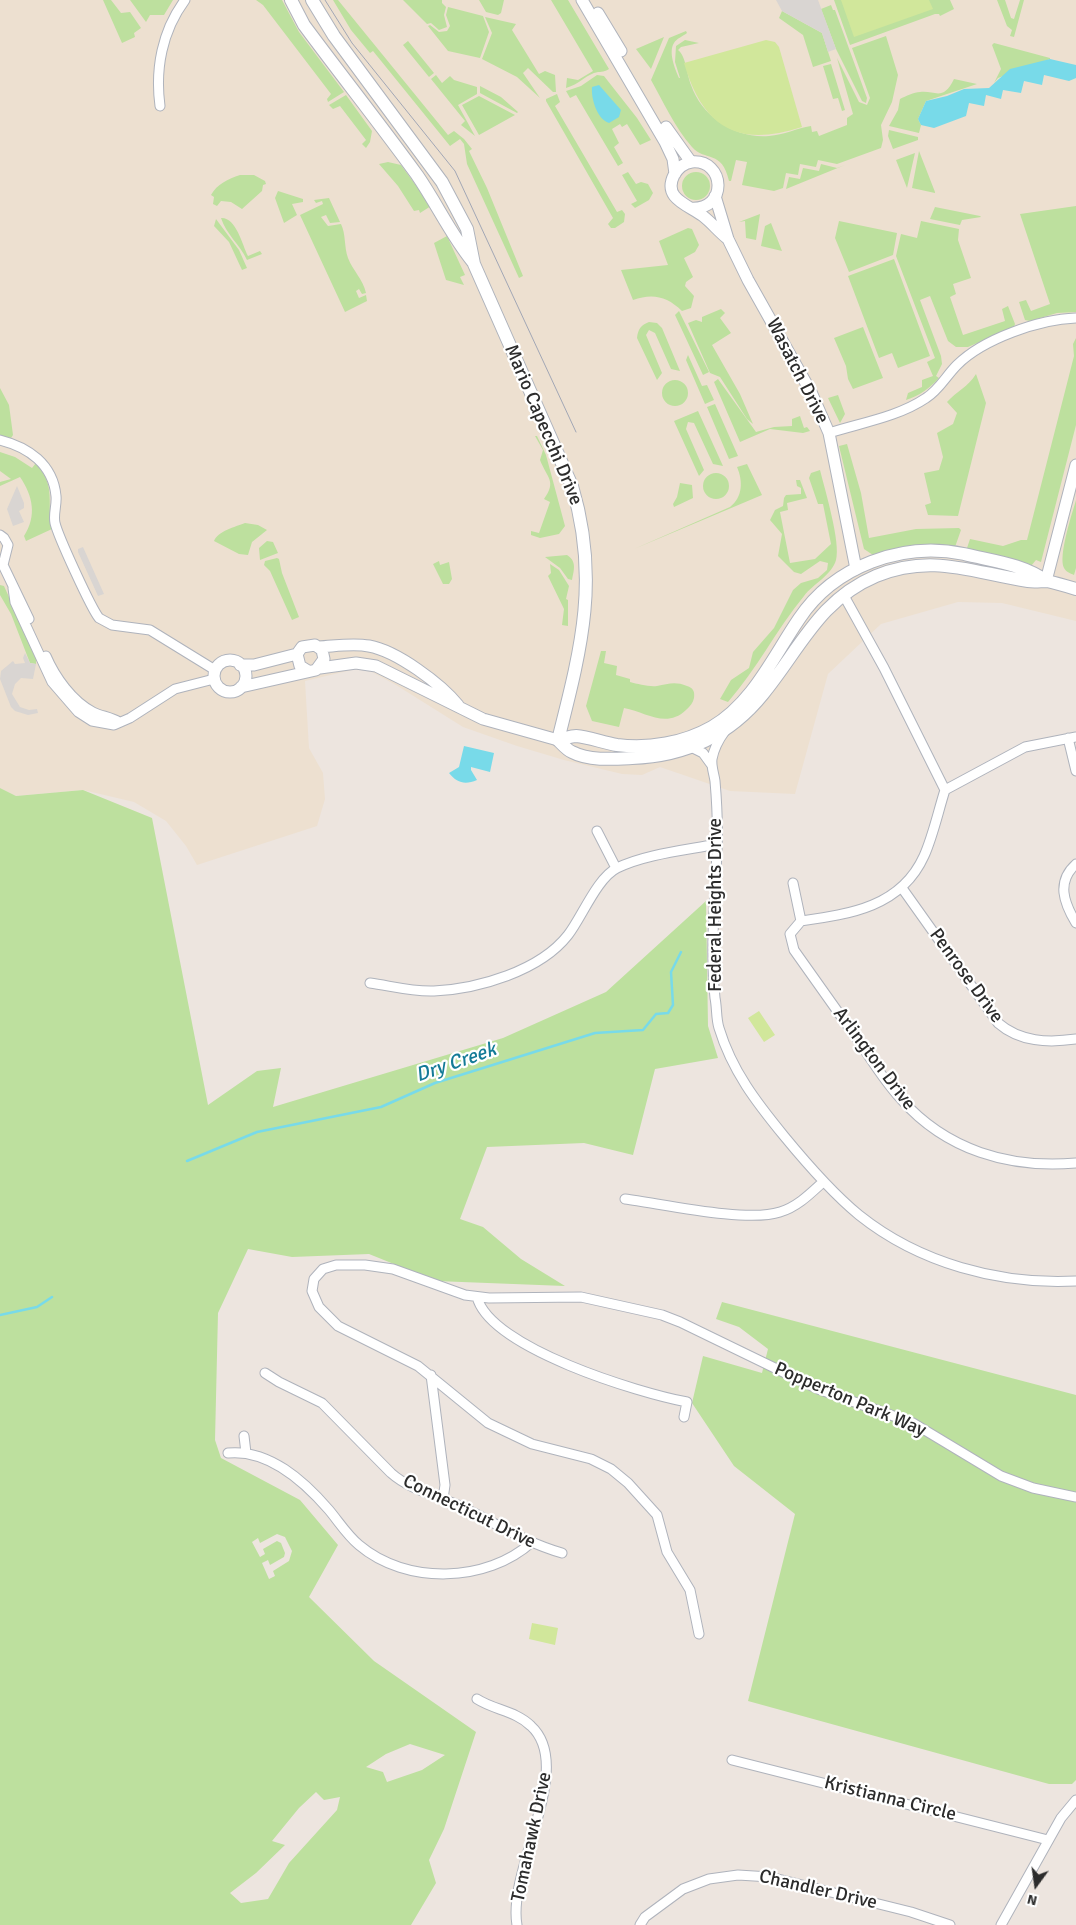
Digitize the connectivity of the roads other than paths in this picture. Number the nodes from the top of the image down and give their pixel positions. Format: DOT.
graph roads {
  1 [pos="185,0"];
  2 [pos="291,0"];
  3 [pos="312,0"];
  4 [pos="582,0"];
  5 [pos="590,0"];
  6 [pos="160,106"];
  7 [pos="691,162"];
  8 [pos="675,174"];
  9 [pos="715,196"];
  10 [pos="690,208"];
  11 [pos="728,239"];
  12 [pos="474,264"];
  13 [pos="1076,318"];
  14 [pos="829,433"];
  15 [pos="0,440"];
  16 [pos="1076,465"];
  17 [pos="0,536"];
  18 [pos="2,564"];
  19 [pos="922,565"];
  20 [pos="856,568"];
  21 [pos="1046,581"];
  22 [pos="1076,589"];
  23 [pos="843,594"];
  24 [pos="815,621"];
  25 [pos="321,649"];
  26 [pos="301,662"];
  27 [pos="240,665"];
  28 [pos="321,666"];
  29 [pos="215,675"];
  30 [pos="241,687"];
  31 [pos="459,707"];
  32 [pos="725,731"];
  33 [pos="1072,737"];
  34 [pos="558,740"];
  35 [pos="691,747"];
  36 [pos="711,764"];
  37 [pos="1076,771"];
  38 [pos="945,790"];
  39 [pos="597,831"];
  40 [pos="717,844"];
  41 [pos="1076,864"];
  42 [pos="616,868"];
  43 [pos="793,883"];
  44 [pos="902,888"];
  45 [pos="801,921"];
  46 [pos="1076,923"];
  47 [pos="370,983"];
  48 [pos="1076,1038"];
  49 [pos="1076,1162"];
  50 [pos="823,1182"];
  51 [pos="625,1199"];
  52 [pos="1076,1281"];
  53 [pos="477,1297"];
  54 [pos="264,1373"];
  55 [pos="431,1375"];
  56 [pos="684,1417"];
  57 [pos="244,1436"];
  58 [pos="246,1452"];
  59 [pos="228,1453"];
  60 [pos="1076,1497"];
  61 [pos="443,1499"];
  62 [pos="532,1542"];
  63 [pos="562,1553"];
  64 [pos="699,1634"];
  65 [pos="477,1699"];
  66 [pos="732,1760"];
  67 [pos="1076,1800"];
  68 [pos="1048,1840"];
  69 [pos="517,1925"];
  70 [pos="640,1925"];
  71 [pos="950,1925"];
  72 [pos="1001,1925"];
  1 -- 6 [label="street"];
  2 -- 12 [label="main road, Mario Capecchi Drive"];
  3 -- 12 [label="main road, Mario Capecchi Drive"];
  4 -- 8 [label="street, Wasatch Drive"];
  5 -- 7 [label="street, Wasatch Drive"];
  7 -- 8 [label="street"];
  7 -- 9 [label="street, Wasatch Drive"];
  8 -- 10 [label="street, Wasatch Drive"];
  9 -- 10 [label="street"];
  9 -- 11 [label="street, Wasatch Drive"];
  10 -- 11 [label="street, Wasatch Drive"];
  11 -- 14 [label="street, Wasatch Drive"];
  12 -- 34 [label="main road, Mario Capecchi Drive"];
  13 -- 14 [label="street"];
  14 -- 20 [label="street, Wasatch Drive"];
  15 -- 29 [label="street"];
  16 -- 21 [label="street"];
  17 -- 18 [label="street"];
  18 -- 29 [label="street"];
  19 -- 20 [label="main road"];
  19 -- 21 [label="main road"];
  19 -- 23 [label="main road"];
  20 -- 21 [label="main road"];
  20 -- 24 [label="main road"];
  20 -- 34 [label="main road"];
  21 -- 22 [label="main road"];
  23 -- 24 [label="main road"];
  23 -- 38 [label="street"];
  24 -- 32 [label="main road"];
  25 -- 26 [label="street"];
  25 -- 28 [label="street"];
  25 -- 31 [label="street"];
  26 -- 27 [label="street"];
  26 -- 28 [label="street"];
  26 -- 30 [label="street"];
  27 -- 29 [label="street"];
  27 -- 30 [label="street"];
  28 -- 31 [label="street"];
  29 -- 30 [label="street"];
  31 -- 34 [label="street"];
  32 -- 35 [label="main road"];
  32 -- 36 [label="street, Federal Heights Drive"];
  33 -- 37 [label="street"];
  33 -- 38 [label="street"];
  34 -- 35 [label="main road"];
  35 -- 36 [label="street"];
  36 -- 40 [label="street, Federal Heights Drive"];
  38 -- 44 [label="street"];
  39 -- 42 [label="street"];
  40 -- 42 [label="street"];
  40 -- 50 [label="street, Federal Heights Drive"];
  41 -- 46 [label="street"];
  42 -- 47 [label="street"];
  43 -- 45 [label="street"];
  44 -- 45 [label="street"];
  44 -- 48 [label="street, Penrose Drive"];
  45 -- 49 [label="street, Arlington Drive"];
  50 -- 51 [label="street"];
  50 -- 52 [label="street, Federal Heights Drive"];
  53 -- 55 [label="street, Popperton Park Way"];
  53 -- 56 [label="street"];
  53 -- 60 [label="street, Popperton Park Way"];
  54 -- 61 [label="street, Connecticut Drive"];
  55 -- 61 [label="street"];
  55 -- 64 [label="street, Popperton Park Way"];
  57 -- 58 [label="street"];
  58 -- 59 [label="street"];
  58 -- 62 [label="street"];
  61 -- 62 [label="street, Connecticut Drive"];
  62 -- 63 [label="street, Connecticut Drive"];
  65 -- 69 [label="street, Tomahawk Drive"];
  66 -- 68 [label="street, Kristianna Circle"];
  67 -- 68 [label="street"];
  68 -- 72 [label="street"];
  70 -- 71 [label="street, Chandler Drive"];
}
